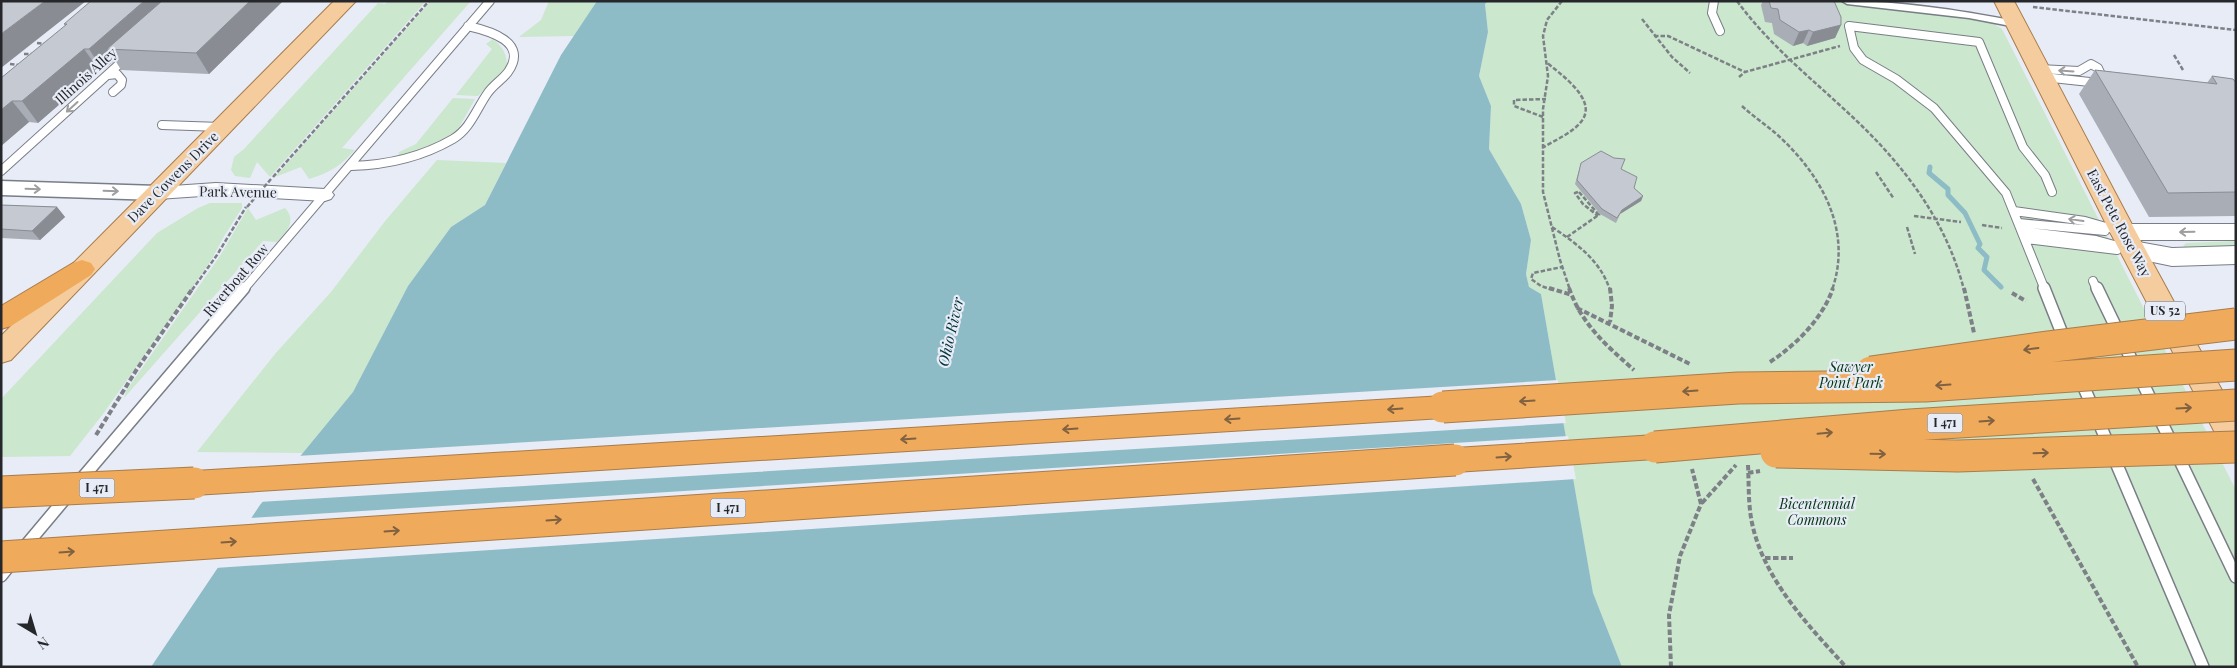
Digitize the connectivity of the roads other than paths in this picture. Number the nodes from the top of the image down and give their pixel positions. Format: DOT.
graph roads {
  1 [pos="346,1"];
  2 [pos="490,1"];
  3 [pos="1714,1"];
  4 [pos="1847,1"];
  5 [pos="2004,1"];
  6 [pos="2016,24"];
  7 [pos="468,26"];
  8 [pos="1720,31"];
  9 [pos="130,55"];
  10 [pos="2041,73"];
  11 [pos="108,74"];
  12 [pos="2106,84"];
  13 [pos="2115,85"];
  14 [pos="113,92"];
  15 [pos="162,125"];
  16 [pos="222,127"];
  17 [pos="351,166"];
  18 [pos="1,171"];
  19 [pos="1,188"];
  20 [pos="2052,192"];
  21 [pos="158,193"];
  22 [pos="325,195"];
  23 [pos="2014,211"];
  24 [pos="2022,231"];
  25 [pos="2236,232"];
  26 [pos="2128,241"];
  27 [pos="2236,255"];
  28 [pos="82,269"];
  29 [pos="2094,281"];
  30 [pos="1,319"];
  31 [pos="2236,324"];
  32 [pos="1,352"];
  33 [pos="2236,365"];
  34 [pos="1738,388"];
  35 [pos="2236,405"];
  36 [pos="2236,446"];
  37 [pos="1655,447"];
  38 [pos="1,479"];
  39 [pos="194,483"];
  40 [pos="1,492"];
  41 [pos="1,557"];
  42 [pos="1,576"];
  43 [pos="2236,577"];
  44 [pos="2203,667"];
  1 -- 16 [label="main road, Dave Cowens Drive"];
  2 -- 7 [label="lane, Riverboat Row"];
  3 -- 8 [label="lane"];
  4 -- 6 [label="street"];
  5 -- 6 [label="main road, East Pete Rose Way / US 52"];
  6 -- 10 [label="main road, East Pete Rose Way / US 52"];
  7 -- 17 [label="lane, Riverboat Row"];
  7 -- 17 [label="lane"];
  9 -- 11 [label="lane, Illinois Alley"];
  10 -- 12 [label="lane"];
  12 -- 10 [label="lane, one-way"];
  10 -- 26 [label="main road, East Pete Rose Way / US 52"];
  11 -- 14 [label="lane"];
  11 -- 18 [label="lane, Illinois Alley, one-way"];
  12 -- 13 [label="lane"];
  15 -- 16 [label="lane"];
  16 -- 21 [label="main road, Dave Cowens Drive"];
  17 -- 22 [label="lane, Riverboat Row"];
  19 -- 21 [label="street, Park Avenue, one-way"];
  20 -- 23 [label="lane"];
  21 -- 22 [label="street, Park Avenue"];
  21 -- 28 [label="main road, Dave Cowens Drive"];
  22 -- 42 [label="lane, Riverboat Row"];
  23 -- 24 [label="lane"];
  26 -- 23 [label="lane, one-way"];
  24 -- 26 [label="lane"];
  24 -- 26 [label="lane"];
  24 -- 44 [label="lane"];
  25 -- 26 [label="main road, one-way"];
  26 -- 27 [label="main road"];
  26 -- 36 [label="main road, East Pete Rose Way / US 52"];
  28 -- 30 [label="highway"];
  28 -- 32 [label="main road, Dave Cowens Drive"];
  29 -- 43 [label="lane"];
  31 -- 34 [label="highway, one-way, bridge"];
  33 -- 34 [label="highway, I 471, one-way, bridge"];
  34 -- 39 [label="highway, I 471, one-way, bridge"];
  37 -- 35 [label="highway, I 471, one-way, bridge"];
  37 -- 36 [label="highway, one-way, bridge"];
  41 -- 37 [label="highway, I 471, one-way, bridge"];
  38 -- 39 [label="highway, bridge"];
  39 -- 40 [label="highway, I 471, bridge"];
}
